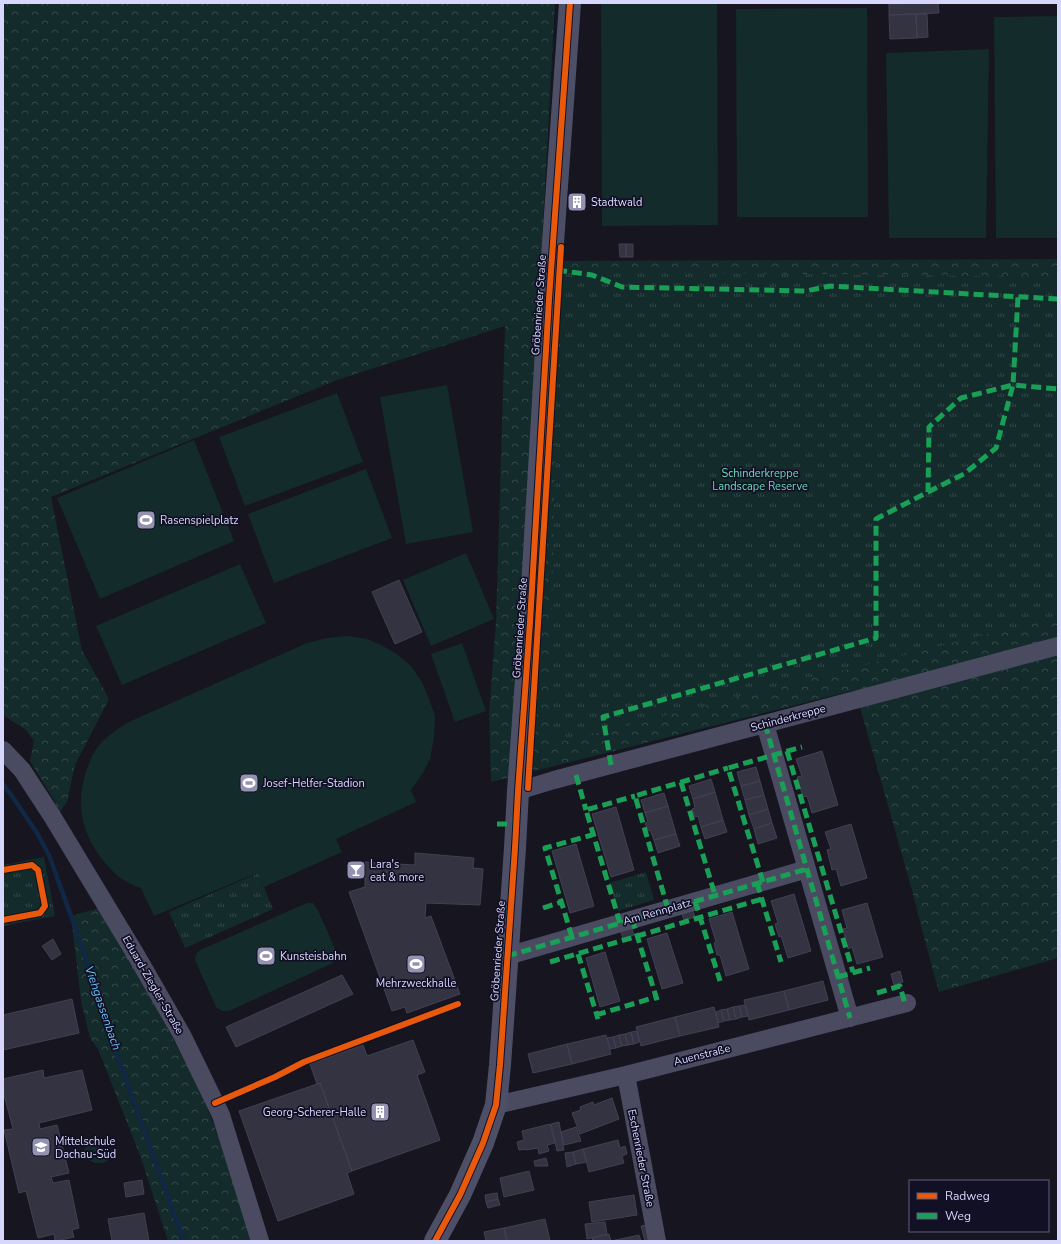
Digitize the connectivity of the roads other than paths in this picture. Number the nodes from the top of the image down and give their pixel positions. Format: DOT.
graph roads {
  1 [pos="570,3"];
  2 [pos="1058,646"];
  3 [pos="765,724"];
  4 [pos="3,750"];
  5 [pos="518,791"];
  6 [pos="807,869"];
  7 [pos="507,956"];
  8 [pos="907,1003"];
  9 [pos="850,1018"];
  10 [pos="626,1075"];
  11 [pos="496,1105"];
  12 [pos="260,1241"];
  13 [pos="435,1241"];
  14 [pos="657,1241"];
  1 -- 5 [label="street, Gröbenrieder Straße"];
  2 -- 3 [label="street, Schinderkreppe"];
  3 -- 5 [label="street, Schinderkreppe"];
  3 -- 6 [label="street"];
  4 -- 12 [label="street, Eduard-Ziegler-Straße"];
  5 -- 7 [label="street, Gröbenrieder Straße"];
  6 -- 7 [label="street, Am Rennplatz"];
  6 -- 9 [label="street"];
  7 -- 11 [label="street, Gröbenrieder Straße"];
  8 -- 9 [label="street, Auenstraße"];
  9 -- 10 [label="street, Auenstraße"];
  10 -- 11 [label="street, Auenstraße"];
  10 -- 14 [label="street, Eschenrieder Straße"];
  11 -- 13 [label="street, Gröbenrieder Straße"];
}
